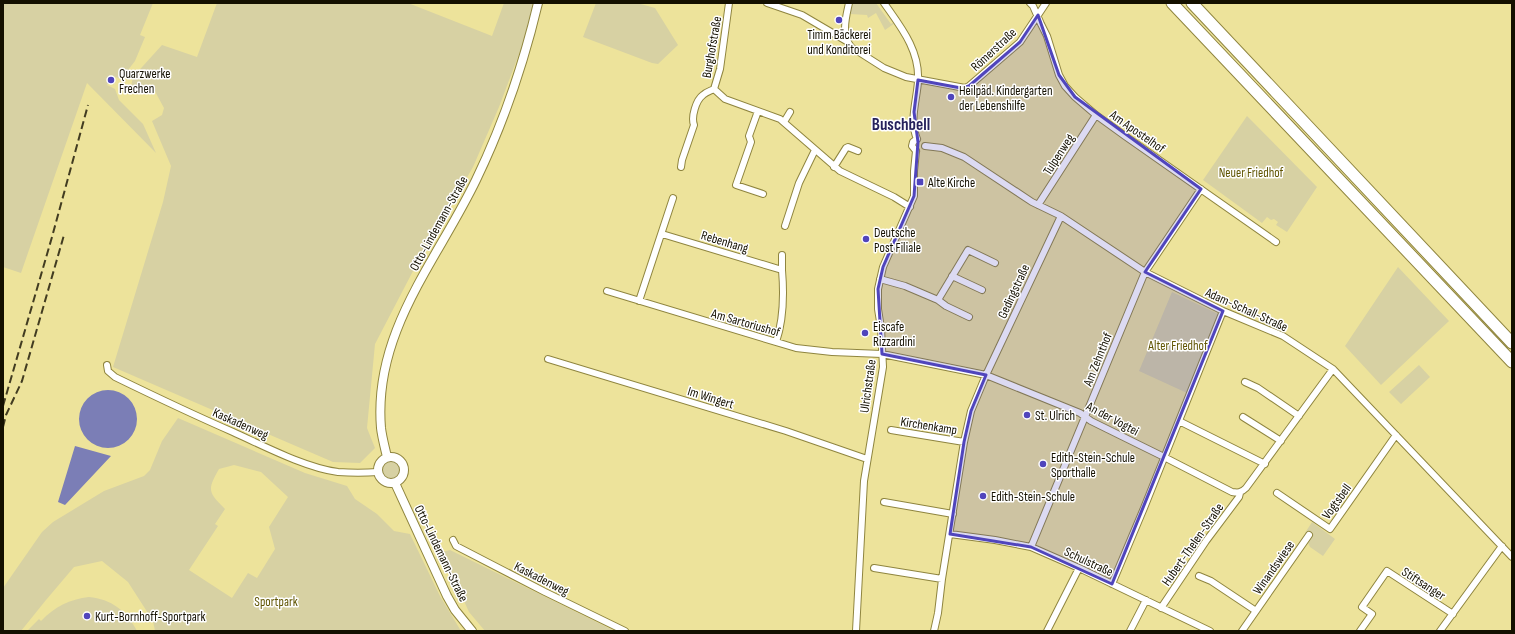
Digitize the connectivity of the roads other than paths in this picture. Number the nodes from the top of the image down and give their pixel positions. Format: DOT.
graph roads {
  1 [pos="538,3"];
  2 [pos="729,3"];
  3 [pos="768,3"];
  4 [pos="849,3"];
  5 [pos="884,3"];
  6 [pos="1030,3"];
  7 [pos="1046,3"];
  8 [pos="1172,3"];
  9 [pos="1192,3"];
  10 [pos="1038,15"];
  11 [pos="848,42"];
  12 [pos="918,80"];
  13 [pos="714,89"];
  14 [pos="758,111"];
  15 [pos="790,112"];
  16 [pos="1096,115"];
  17 [pos="784,122"];
  18 [pos="917,139"];
  19 [pos="925,146"];
  20 [pos="815,150"];
  21 [pos="858,151"];
  22 [pos="916,151"];
  23 [pos="681,167"];
  24 [pos="834,167"];
  25 [pos="1201,189"];
  26 [pos="763,194"];
  27 [pos="673,198"];
  28 [pos="1038,205"];
  29 [pos="910,207"];
  30 [pos="1061,216"];
  31 [pos="785,226"];
  32 [pos="662,234"];
  33 [pos="1276,242"];
  34 [pos="782,255"];
  35 [pos="995,263"];
  36 [pos="782,270"];
  37 [pos="1145,272"];
  38 [pos="952,276"];
  39 [pos="880,278"];
  40 [pos="982,290"];
  41 [pos="607,291"];
  42 [pos="938,300"];
  43 [pos="639,301"];
  44 [pos="1222,311"];
  45 [pos="969,317"];
  46 [pos="776,342"];
  47 [pos="1512,343"];
  48 [pos="882,354"];
  49 [pos="548,359"];
  50 [pos="1512,362"];
  51 [pos="107,365"];
  52 [pos="1333,369"];
  53 [pos="986,375"];
  54 [pos="1245,382"];
  55 [pos="1299,416"];
  56 [pos="1243,417"];
  57 [pos="1085,418"];
  58 [pos="1179,421"];
  59 [pos="891,430"];
  60 [pos="1396,435"];
  61 [pos="1281,441"];
  62 [pos="964,442"];
  63 [pos="1164,456"];
  64 [pos="387,457"];
  65 [pos="867,459"];
  66 [pos="1265,464"];
  67 [pos="378,472"];
  68 [pos="395,483"];
  69 [pos="1277,493"];
  70 [pos="1239,495"];
  71 [pos="884,502"];
  72 [pos="953,514"];
  73 [pos="950,534"];
  74 [pos="1309,535"];
  75 [pos="453,540"];
  76 [pos="1502,546"];
  77 [pos="1031,547"];
  78 [pos="1512,557"];
  79 [pos="874,568"];
  80 [pos="1079,568"];
  81 [pos="1199,576"];
  82 [pos="942,579"];
  83 [pos="1112,584"];
  84 [pos="1146,600"];
  85 [pos="1162,608"];
  86 [pos="1256,611"];
  87 [pos="1453,614"];
  88 [pos="472,631"];
  89 [pos="625,631"];
  90 [pos="856,631"];
  91 [pos="934,631"];
  92 [pos="1046,631"];
  93 [pos="1130,631"];
  94 [pos="1210,631"];
  95 [pos="1242,631"];
  96 [pos="1360,631"];
  97 [pos="1440,631"];
  1 -- 64 [label="street, Otto-Lindemann-Straße"];
  2 -- 13 [label="street, Burghofstraße"];
  3 -- 11 [label="street"];
  4 -- 11 [label="street"];
  5 -- 12 [label="street"];
  6 -- 10 [label="street, Am Apostelhof"];
  7 -- 10 [label="street, Römerstraße"];
  8 -- 50 [label="highway"];
  9 -- 47 [label="highway"];
  10 -- 12 [label="street, Römerstraße"];
  10 -- 16 [label="street, Am Apostelhof"];
  11 -- 12 [label="street"];
  12 -- 18 [label="street"];
  13 -- 14 [label="street, Burghofstraße"];
  13 -- 23 [label="street"];
  14 -- 17 [label="street, Burghofstraße"];
  14 -- 26 [label="street"];
  15 -- 17 [label="street"];
  16 -- 25 [label="street, Am Apostelhof"];
  16 -- 28 [label="street, Tulpenweg"];
  17 -- 20 [label="street, Burghofstraße"];
  18 -- 19 [label="street"];
  18 -- 22 [label="street"];
  19 -- 22 [label="street"];
  19 -- 28 [label="street, Adam-Schall-Straße"];
  20 -- 24 [label="street, Burghofstraße"];
  20 -- 31 [label="street"];
  21 -- 24 [label="street"];
  22 -- 29 [label="street, Ulrichstraße"];
  24 -- 29 [label="street, Burghofstraße"];
  25 -- 33 [label="street, Am Apostelhof"];
  25 -- 37 [label="street, Am Zehnthof"];
  27 -- 32 [label="street"];
  28 -- 30 [label="street, Adam-Schall-Straße"];
  29 -- 39 [label="street, Ulrichstraße"];
  30 -- 37 [label="street, Adam-Schall-Straße"];
  30 -- 53 [label="street, Gedingstraße"];
  32 -- 36 [label="street, Rebenhang"];
  32 -- 43 [label="street"];
  34 -- 36 [label="street"];
  35 -- 38 [label="street"];
  36 -- 46 [label="street"];
  37 -- 44 [label="street, Adam-Schall-Straße"];
  37 -- 57 [label="street, Am Zehnthof"];
  38 -- 40 [label="street"];
  38 -- 42 [label="street"];
  39 -- 42 [label="street"];
  39 -- 48 [label="street, Ulrichstraße"];
  41 -- 43 [label="street, Am Sartoriushof"];
  42 -- 45 [label="street"];
  43 -- 46 [label="street, Am Sartoriushof"];
  44 -- 52 [label="street, Adam-Schall-Straße"];
  44 -- 58 [label="street"];
  46 -- 48 [label="street, Am Sartoriushof"];
  48 -- 53 [label="street, An der Vogtei"];
  48 -- 65 [label="street, Ulrichstraße"];
  49 -- 65 [label="street, Im Wingert"];
  51 -- 67 [label="street, Kaskadenweg"];
  52 -- 55 [label="street"];
  52 -- 60 [label="street, Adam-Schall-Straße"];
  53 -- 57 [label="street, An der Vogtei"];
  53 -- 62 [label="street, Kirchenkamp"];
  54 -- 55 [label="street"];
  55 -- 61 [label="street"];
  56 -- 61 [label="street"];
  57 -- 63 [label="street, An der Vogtei"];
  57 -- 77 [label="street, Am Zehnthof"];
  58 -- 63 [label="street"];
  58 -- 66 [label="street"];
  59 -- 62 [label="street, Kirchenkamp"];
  60 -- 69 [label="street, Vogtsbell"];
  60 -- 76 [label="street, Adam-Schall-Straße"];
  61 -- 66 [label="street"];
  62 -- 72 [label="street, Kirchenkamp"];
  63 -- 70 [label="street, An der Vogtei"];
  63 -- 83 [label="street"];
  64 -- 67 [label="street"];
  64 -- 68 [label="street"];
  65 -- 90 [label="street, Ulrichstraße"];
  66 -- 70 [label="street"];
  67 -- 68 [label="street"];
  68 -- 88 [label="street, Otto-Lindemann-Straße"];
  70 -- 85 [label="street, Hubert-Thelen-Straße"];
  71 -- 72 [label="street"];
  72 -- 73 [label="street, Kirchenkamp"];
  73 -- 77 [label="street, Schulstraße"];
  73 -- 82 [label="street, Kirchenkamp"];
  74 -- 86 [label="street, Winandswiese"];
  75 -- 89 [label="street, Kaskadenweg"];
  76 -- 78 [label="street, Adam-Schall-Straße"];
  76 -- 87 [label="street"];
  77 -- 80 [label="street, Schulstraße"];
  79 -- 82 [label="street"];
  80 -- 83 [label="street, Schulstraße"];
  80 -- 92 [label="street"];
  81 -- 86 [label="street, Winandswiese"];
  82 -- 91 [label="street, Kirchenkamp"];
  83 -- 84 [label="street, Schulstraße"];
  84 -- 85 [label="street, Schulstraße"];
  84 -- 93 [label="street"];
  85 -- 94 [label="street, Schulstraße"];
  86 -- 95 [label="street, Winandswiese"];
  87 -- 96 [label="street, Stiftsanger"];
  87 -- 97 [label="street"];
}
